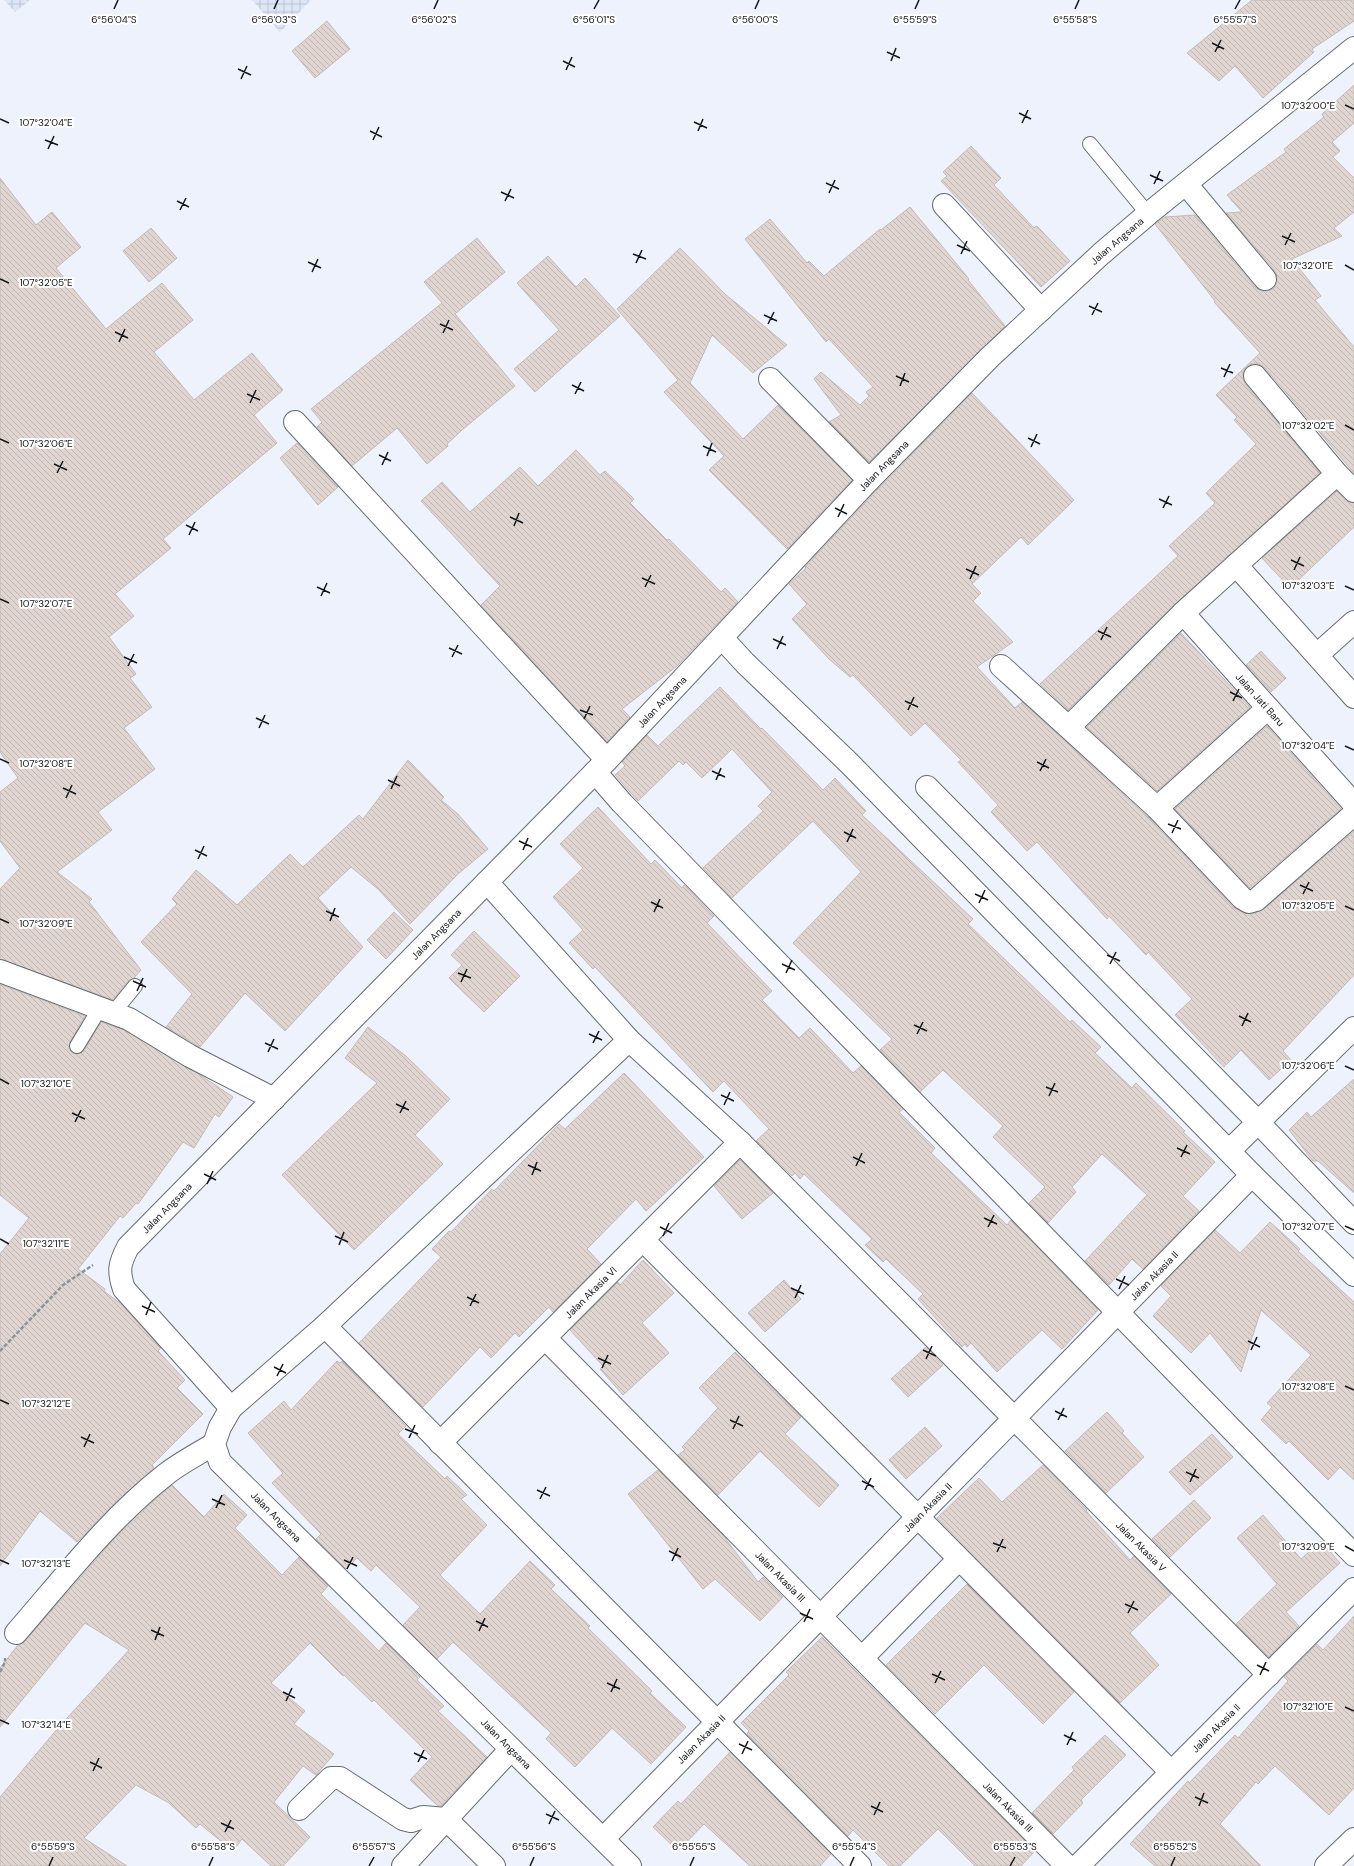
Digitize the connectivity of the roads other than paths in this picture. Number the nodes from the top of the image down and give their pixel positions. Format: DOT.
graph roads {
  1 [pos="1354,48"];
  2 [pos="1090,144"];
  3 [pos="1186,184"];
  4 [pos="944,205"];
  5 [pos="1148,214"];
  6 [pos="1265,279"];
  7 [pos="1041,310"];
  8 [pos="1255,376"];
  9 [pos="770,379"];
  10 [pos="295,422"];
  11 [pos="1337,474"];
  12 [pos="869,480"];
  13 [pos="1354,491"];
  14 [pos="1236,565"];
  15 [pos="1183,613"];
  16 [pos="1354,622"];
  17 [pos="722,638"];
  18 [pos="1317,655"];
  19 [pos="1001,666"];
  20 [pos="1354,697"];
  21 [pos="1268,708"];
  22 [pos="1069,727"];
  23 [pos="601,766"];
  24 [pos="927,787"];
  25 [pos="1354,804"];
  26 [pos="1157,808"];
  27 [pos="1354,814"];
  28 [pos="486,882"];
  29 [pos="0,971"];
  30 [pos="135,986"];
  31 [pos="106,1010"];
  32 [pos="1354,1028"];
  33 [pos="629,1040"];
  34 [pos="77,1046"];
  35 [pos="274,1099"];
  36 [pos="1257,1121"];
  37 [pos="740,1142"];
  38 [pos="1228,1151"];
  39 [pos="1252,1175"];
  40 [pos="1354,1223"];
  41 [pos="643,1240"];
  42 [pos="1354,1275"];
  43 [pos="1119,1311"];
  44 [pos="325,1326"];
  45 [pos="544,1338"];
  46 [pos="231,1408"];
  47 [pos="1014,1418"];
  48 [pos="440,1443"];
  49 [pos="214,1444"];
  50 [pos="917,1517"];
  51 [pos="1354,1554"];
  52 [pos="959,1559"];
  53 [pos="1354,1589"];
  54 [pos="820,1616"];
  55 [pos="16,1633"];
  56 [pos="862,1658"];
  57 [pos="1268,1675"];
  58 [pos="716,1722"];
  59 [pos="511,1749"];
  60 [pos="1171,1772"];
  61 [pos="299,1809"];
  62 [pos="446,1819"];
  63 [pos="602,1839"];
  64 [pos="1354,1839"];
  65 [pos="403,1866"];
  66 [pos="494,1866"];
  67 [pos="630,1866"];
  68 [pos="860,1866"];
  69 [pos="1068,1866"];
  70 [pos="1078,1866"];
  71 [pos="1326,1866"];
  1 -- 3 [label="street, Jalan Angsana"];
  2 -- 5 [label="lane"];
  3 -- 5 [label="street, Jalan Angsana"];
  3 -- 6 [label="street"];
  4 -- 7 [label="street"];
  5 -- 7 [label="street, Jalan Angsana"];
  7 -- 12 [label="street, Jalan Angsana"];
  8 -- 11 [label="street"];
  9 -- 12 [label="street"];
  10 -- 23 [label="street"];
  11 -- 13 [label="street"];
  11 -- 14 [label="street"];
  12 -- 17 [label="street, Jalan Angsana"];
  14 -- 15 [label="street"];
  14 -- 18 [label="street"];
  15 -- 21 [label="street, Jalan Jati Baru"];
  15 -- 22 [label="street"];
  16 -- 18 [label="street"];
  17 -- 23 [label="street, Jalan Angsana"];
  17 -- 38 [label="street"];
  18 -- 20 [label="street"];
  19 -- 22 [label="street"];
  21 -- 25 [label="street, Jalan Jati Baru"];
  21 -- 26 [label="street"];
  22 -- 26 [label="street"];
  23 -- 28 [label="street, Jalan Angsana"];
  23 -- 43 [label="street"];
  24 -- 36 [label="street"];
  26 -- 27 [label="street"];
  28 -- 33 [label="street, Jalan Akasia V"];
  28 -- 35 [label="street, Jalan Angsana"];
  29 -- 31 [label="street"];
  30 -- 31 [label="lane"];
  31 -- 34 [label="lane"];
  31 -- 35 [label="street"];
  32 -- 36 [label="street"];
  33 -- 37 [label="street, Jalan Akasia V"];
  33 -- 44 [label="street"];
  35 -- 46 [label="street, Jalan Angsana"];
  36 -- 38 [label="street"];
  36 -- 40 [label="street"];
  37 -- 41 [label="street, Jalan Akasia VI"];
  37 -- 47 [label="street, Jalan Akasia V"];
  38 -- 39 [label="street"];
  39 -- 42 [label="street"];
  39 -- 43 [label="street, Jalan Akasia II"];
  41 -- 45 [label="street, Jalan Akasia VI"];
  41 -- 50 [label="street"];
  43 -- 47 [label="street, Jalan Akasia II"];
  43 -- 51 [label="street"];
  44 -- 46 [label="street"];
  44 -- 48 [label="street"];
  45 -- 48 [label="street, Jalan Akasia VI"];
  45 -- 54 [label="street, Jalan Akasia III"];
  46 -- 49 [label="street"];
  47 -- 50 [label="street, Jalan Akasia II"];
  47 -- 57 [label="street, Jalan Akasia V"];
  48 -- 58 [label="street"];
  49 -- 55 [label="street"];
  49 -- 59 [label="street, Jalan Angsana"];
  50 -- 52 [label="street"];
  50 -- 54 [label="street, Jalan Akasia II"];
  52 -- 56 [label="street"];
  52 -- 60 [label="street"];
  53 -- 57 [label="street, Jalan Akasia II"];
  54 -- 56 [label="street, Jalan Akasia III"];
  54 -- 58 [label="street, Jalan Akasia II"];
  56 -- 69 [label="street, Jalan Akasia III"];
  57 -- 60 [label="street, Jalan Akasia II"];
  58 -- 63 [label="street, Jalan Akasia II"];
  58 -- 68 [label="street"];
  59 -- 62 [label="street"];
  59 -- 63 [label="street, Jalan Angsana"];
  60 -- 70 [label="street, Jalan Akasia II"];
  61 -- 62 [label="street"];
  62 -- 65 [label="street"];
  62 -- 66 [label="street"];
  63 -- 67 [label="street, Jalan Angsana"];
  64 -- 71 [label="street"];
}
